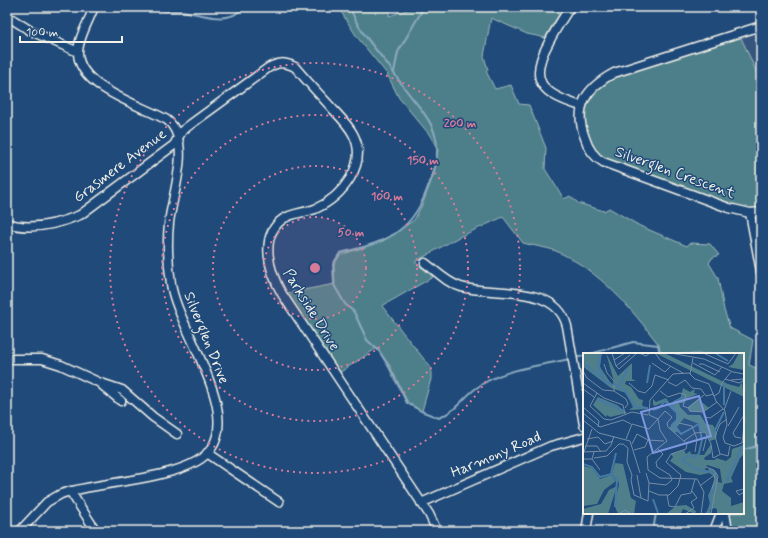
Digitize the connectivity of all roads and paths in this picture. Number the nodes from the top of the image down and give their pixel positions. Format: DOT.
graph roads {
  1 [pos="94,7"];
  2 [pos="570,7"];
  3 [pos="7,16"];
  4 [pos="761,26"];
  5 [pos="78,52"];
  6 [pos="581,106"];
  7 [pos="179,138"];
  8 [pos="761,212"];
  9 [pos="750,214"];
  10 [pos="7,223"];
  11 [pos="425,263"];
  12 [pos="761,272"];
  13 [pos="7,359"];
  14 [pos="98,382"];
  15 [pos="121,401"];
  16 [pos="583,418"];
  17 [pos="177,434"];
  18 [pos="583,437"];
  19 [pos="207,454"];
  20 [pos="70,491"];
  21 [pos="279,502"];
  22 [pos="421,503"];
  23 [pos="589,514"];
  24 [pos="721,514"];
  25 [pos="725,514"];
  26 [pos="20,531"];
  27 [pos="96,531"];
  28 [pos="437,531"];
  29 [pos="586,531"];
  30 [pos="714,531"];
  31 [pos="728,531"];
  1 -- 5 [label="street"];
  2 -- 6 [label="street"];
  3 -- 5 [label="street"];
  4 -- 6 [label="street"];
  5 -- 7 [label="street"];
  6 -- 9 [label="street, Silverglen Crescent"];
  7 -- 10 [label="street, Grasmere Avenue"];
  7 -- 19 [label="street, Silverglen Drive"];
  7 -- 22 [label="street, Parkside Drive"];
  8 -- 9 [label="street"];
  9 -- 12 [label="street"];
  11 -- 16 [label="street"];
  13 -- 14 [label="street"];
  14 -- 15 [label="street"];
  14 -- 17 [label="street"];
  18 -- 22 [label="street, Harmony Road"];
  19 -- 20 [label="street, Silverglen Drive"];
  19 -- 21 [label="street"];
  20 -- 26 [label="street, Silverglen Drive"];
  20 -- 27 [label="street"];
  22 -- 28 [label="street, Parkside Drive"];
  23 -- 29 [label="street"];
  24 -- 30 [label="street"];
  25 -- 31 [label="street"];
}
